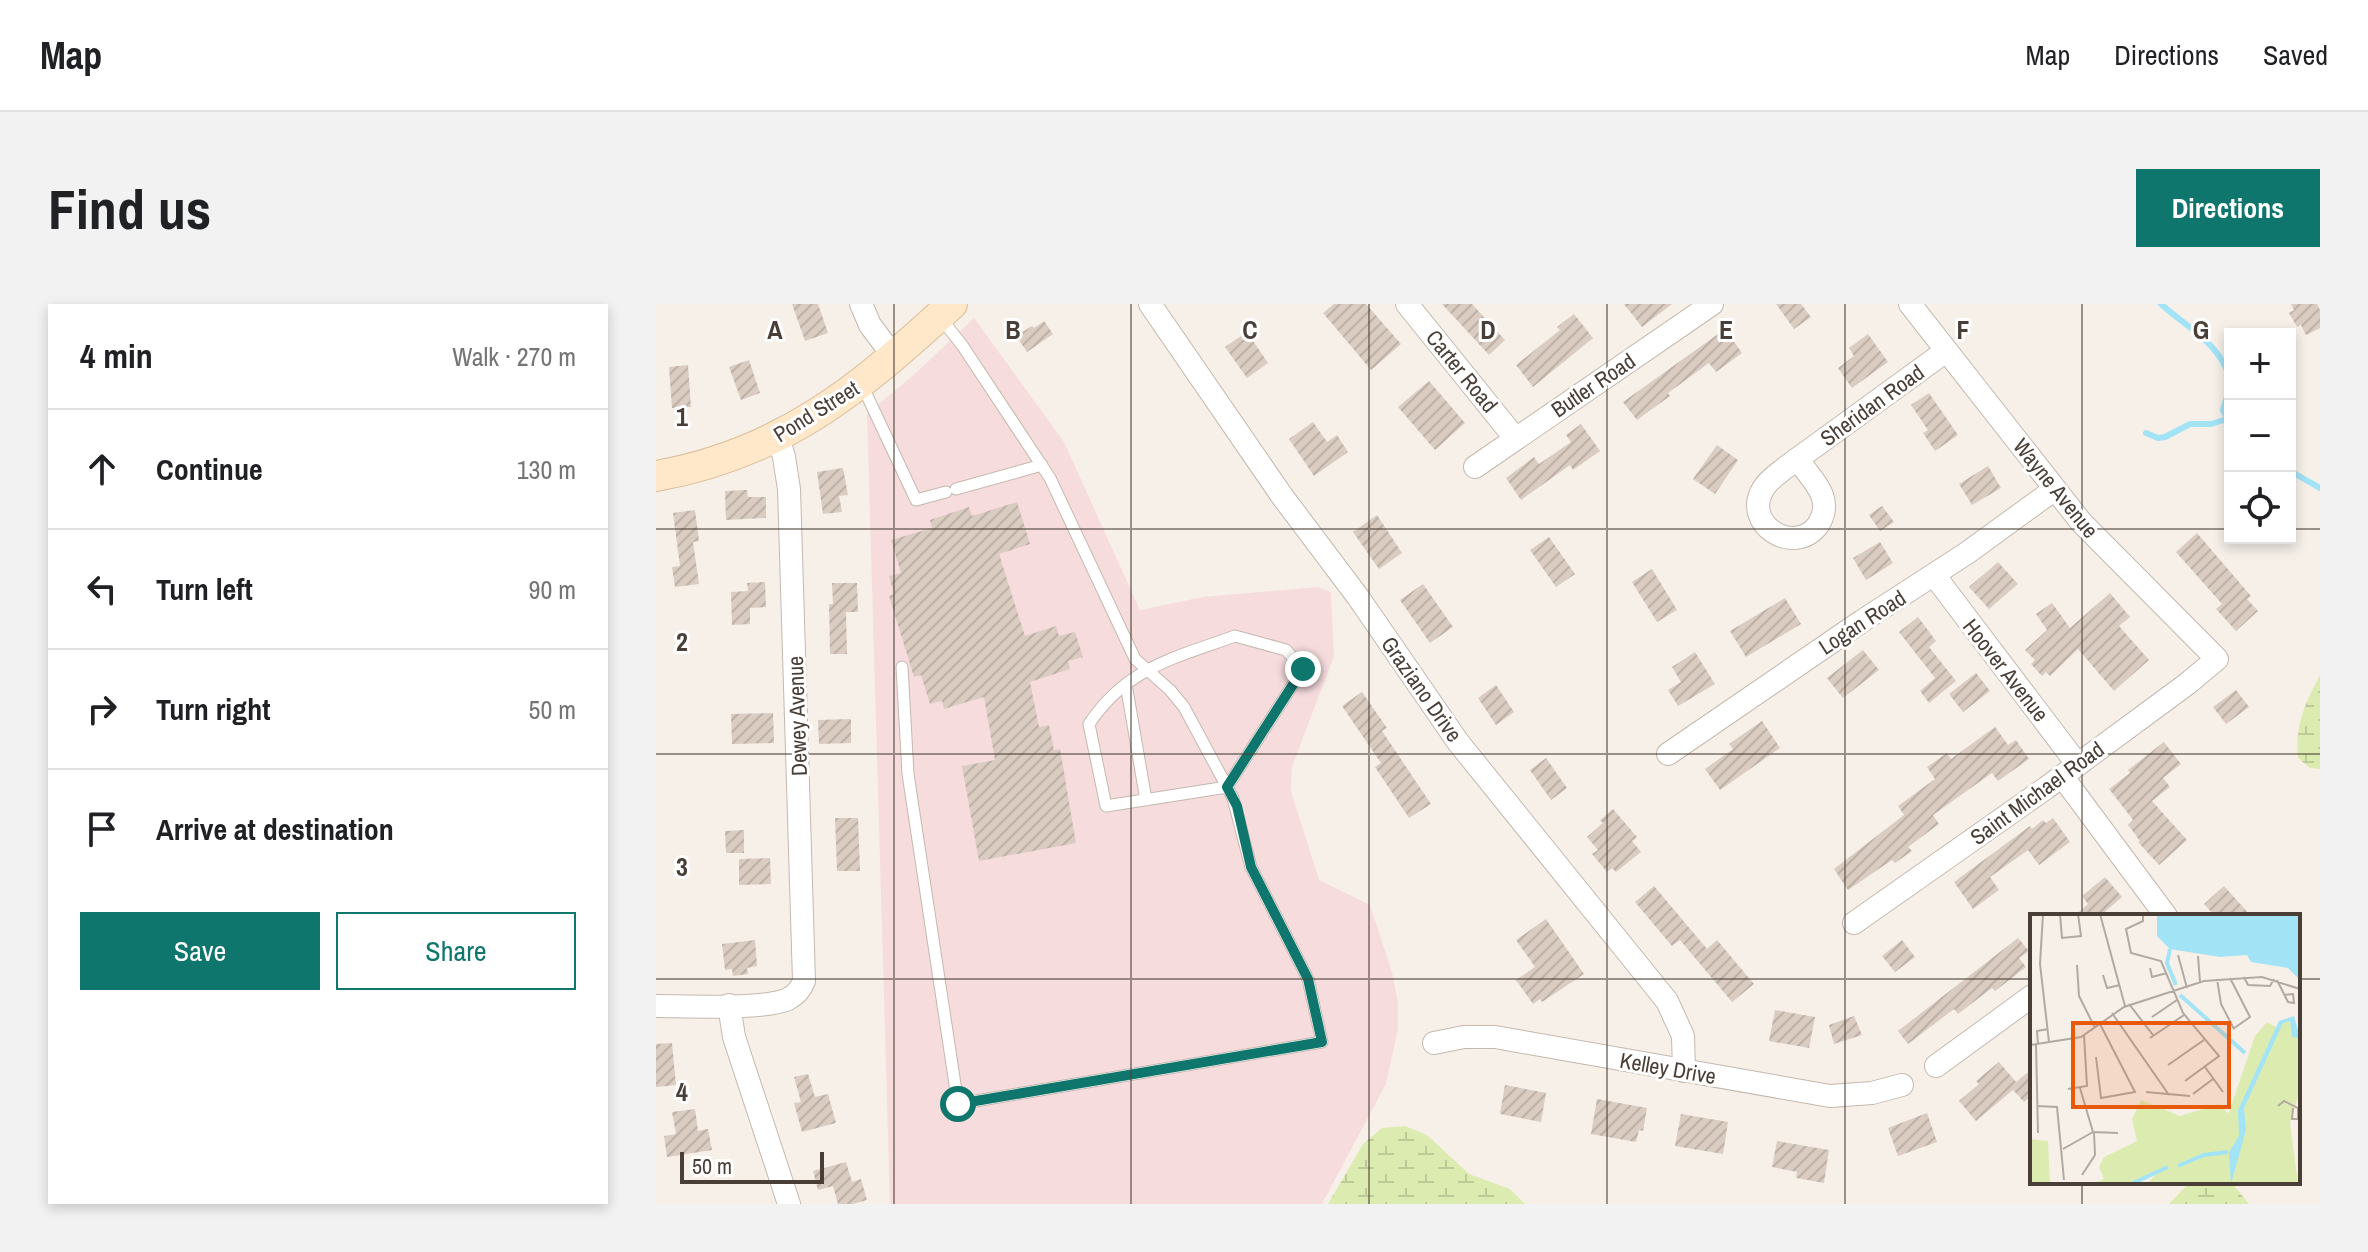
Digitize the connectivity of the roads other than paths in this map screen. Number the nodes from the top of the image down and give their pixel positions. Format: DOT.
graph roads {
  1 [pos="861,304"];
  2 [pos="1150,304"];
  3 [pos="1407,304"];
  4 [pos="1712,304"];
  5 [pos="1910,304"];
  6 [pos="946,310"];
  7 [pos="1946,351"];
  8 [pos="894,357"];
  9 [pos="861,385"];
  10 [pos="778,437"];
  11 [pos="1515,438"];
  12 [pos="1797,459"];
  13 [pos="1042,465"];
  14 [pos="1475,467"];
  15 [pos="656,476"];
  16 [pos="2055,489"];
  17 [pos="1934,575"];
  18 [pos="2217,659"];
  19 [pos="902,667"];
  20 [pos="1145,669"];
  21 [pos="1126,684"];
  22 [pos="1668,754"];
  23 [pos="2070,770"];
  24 [pos="1227,787"];
  25 [pos="1146,800"];
  26 [pos="2154,912"];
  27 [pos="1854,923"];
  28 [pos="2030,997"];
  29 [pos="729,1005"];
  30 [pos="656,1006"];
  31 [pos="1434,1043"];
  32 [pos="1936,1066"];
  33 [pos="1684,1071"];
  34 [pos="1902,1085"];
  35 [pos="789,1204"];
  1 -- 8 [label="street"];
  2 -- 33 [label="street, Graziano Drive"];
  3 -- 11 [label="street, Carter Road"];
  4 -- 11 [label="street, Butler Road"];
  5 -- 7 [label="street, Wayne Avenue"];
  6 -- 8 [label="main road, Pond Street"];
  6 -- 13 [label="lane"];
  7 -- 12 [label="street, Sheridan Road"];
  7 -- 16 [label="street, Wayne Avenue"];
  8 -- 9 [label="main road, Pond Street"];
  9 -- 10 [label="main road, Pond Street"];
  9 -- 13 [label="lane"];
  10 -- 15 [label="main road, Pond Street"];
  10 -- 29 [label="street, Dewey Avenue"];
  11 -- 14 [label="street, Butler Road"];
  13 -- 20 [label="lane"];
  16 -- 17 [label="street, Logan Road"];
  16 -- 18 [label="street, Wayne Avenue"];
  17 -- 22 [label="street, Logan Road"];
  17 -- 23 [label="street, Hoover Avenue"];
  18 -- 23 [label="street, Saint Michael Road"];
  19 -- 24 [label="lane"];
  20 -- 21 [label="lane"];
  20 -- 24 [label="lane"];
  20 -- 24 [label="lane"];
  21 -- 25 [label="lane"];
  21 -- 25 [label="lane"];
  23 -- 26 [label="street, Hoover Avenue"];
  23 -- 27 [label="street, Saint Michael Road"];
  24 -- 25 [label="lane"];
  28 -- 32 [label="street"];
  29 -- 30 [label="street"];
  29 -- 35 [label="street"];
  31 -- 33 [label="street, Kelley Drive"];
  33 -- 34 [label="street, Kelley Drive"];
}
